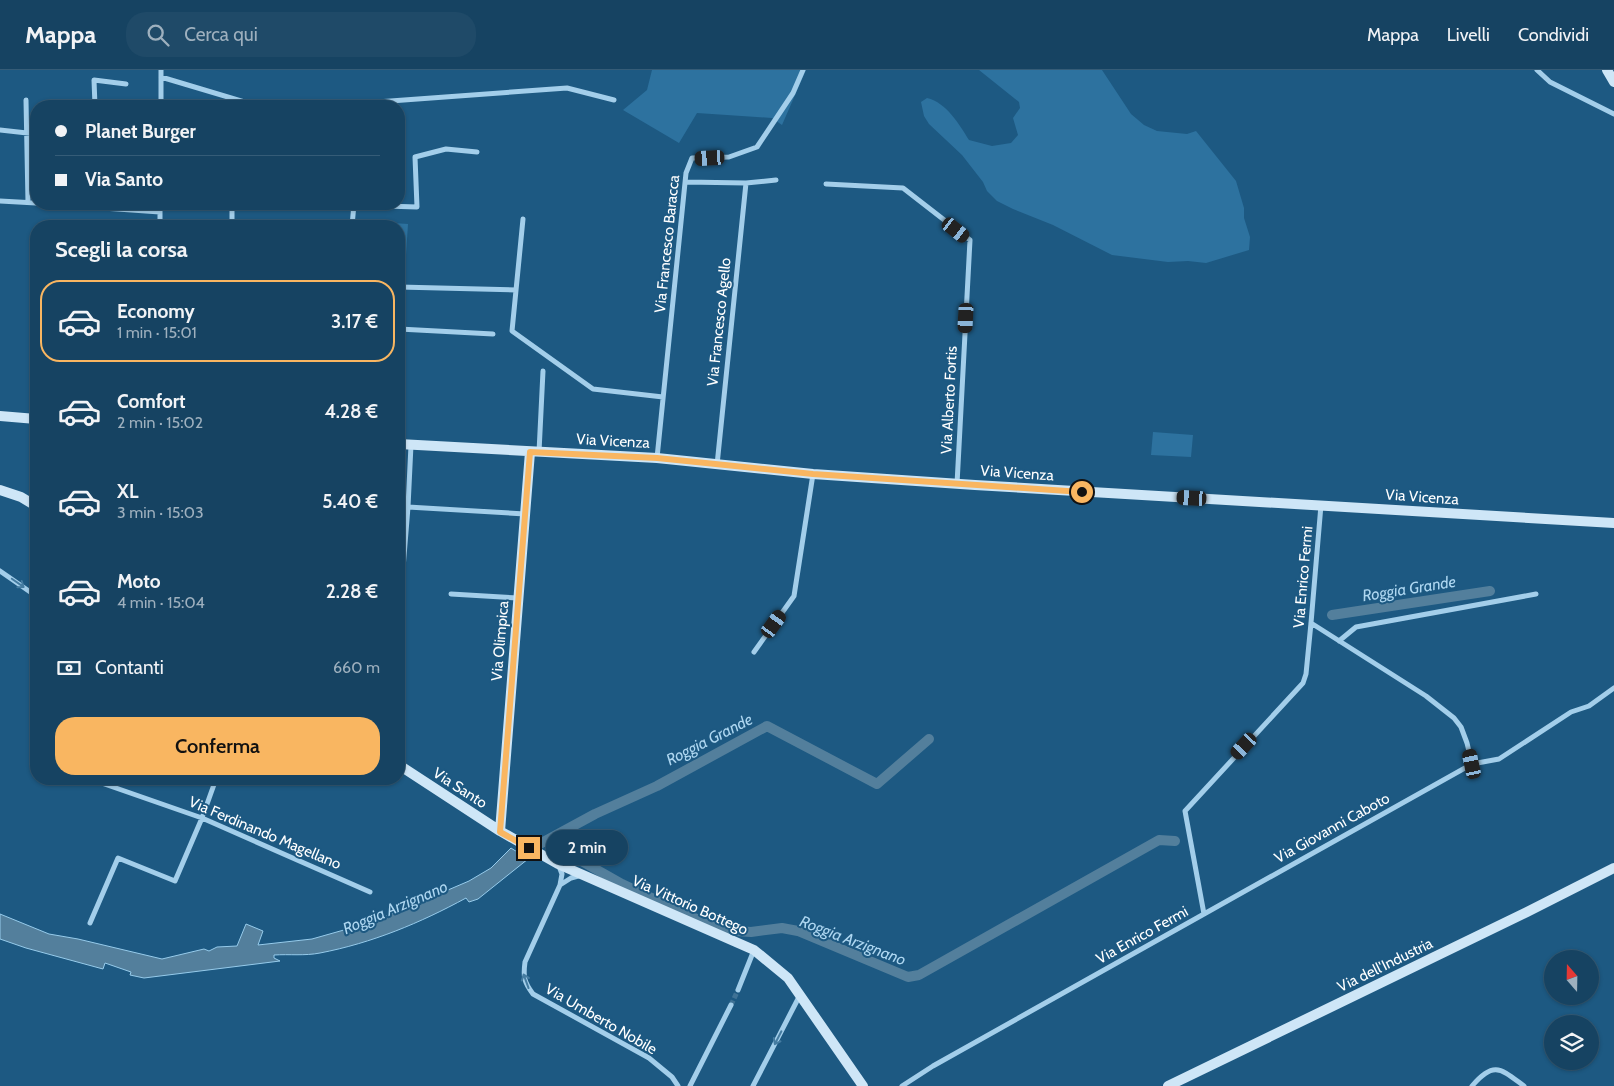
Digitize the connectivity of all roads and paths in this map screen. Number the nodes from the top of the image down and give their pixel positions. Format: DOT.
graph roads {
  1 [pos="161,70"];
  2 [pos="803,70"];
  3 [pos="1537,70"];
  4 [pos="1607,70"];
  5 [pos="161,77"];
  6 [pos="1614,82"];
  7 [pos="126,84"];
  8 [pos="233,98"];
  9 [pos="26,100"];
  10 [pos="96,100"];
  11 [pos="161,100"];
  12 [pos="239,100"];
  13 [pos="614,100"];
  14 [pos="405,101"];
  15 [pos="1614,114"];
  16 [pos="0,130"];
  17 [pos="27,133"];
  18 [pos="30,133"];
  19 [pos="476,152"];
  20 [pos="776,180"];
  21 [pos="686,182"];
  22 [pos="746,183"];
  23 [pos="826,184"];
  24 [pos="0,200"];
  25 [pos="28,202"];
  26 [pos="405,206"];
  27 [pos="141,210"];
  28 [pos="160,212"];
  29 [pos="522,219"];
  30 [pos="160,220"];
  31 [pos="405,287"];
  32 [pos="516,290"];
  33 [pos="405,329"];
  34 [pos="493,334"];
  35 [pos="543,371"];
  36 [pos="663,397"];
  37 [pos="0,416"];
  38 [pos="30,418"];
  39 [pos="405,445"];
  40 [pos="410,445"];
  41 [pos="534,452"];
  42 [pos="657,458"];
  43 [pos="717,464"];
  44 [pos="813,474"];
  45 [pos="957,484"];
  46 [pos="0,490"];
  47 [pos="30,502"];
  48 [pos="1321,505"];
  49 [pos="408,507"];
  50 [pos="525,514"];
  51 [pos="1614,524"];
  52 [pos="405,544"];
  53 [pos="0,570"];
  54 [pos="30,592"];
  55 [pos="451,594"];
  56 [pos="1536,594"];
  57 [pos="519,598"];
  58 [pos="1311,623"];
  59 [pos="1339,641"];
  60 [pos="754,652"];
  61 [pos="1614,688"];
  62 [pos="1472,764"];
  63 [pos="405,769"];
  64 [pos="107,785"];
  65 [pos="214,785"];
  66 [pos="202,818"];
  67 [pos="500,832"];
  68 [pos="558,864"];
  69 [pos="1614,868"];
  70 [pos="583,874"];
  71 [pos="560,885"];
  72 [pos="370,892"];
  73 [pos="1204,914"];
  74 [pos="90,923"];
  75 [pos="754,950"];
  76 [pos="738,990"];
  77 [pos="800,995"];
  78 [pos="731,1005"];
  79 [pos="678,1086"];
  80 [pos="690,1086"];
  81 [pos="753,1086"];
  82 [pos="863,1086"];
  83 [pos="902,1086"];
  84 [pos="1168,1086"];
  85 [pos="1472,1086"];
  86 [pos="1524,1086"];
  1 -- 5 [label="street"];
  2 -- 21 [label="street, Via Francesco Baracca"];
  3 -- 15 [label="street"];
  4 -- 6 [label="street"];
  5 -- 8 [label="street"];
  5 -- 11 [label="street"];
  7 -- 10 [label="street"];
  8 -- 12 [label="street"];
  9 -- 17 [label="street"];
  13 -- 14 [label="street"];
  16 -- 17 [label="street"];
  17 -- 18 [label="street"];
  17 -- 25 [label="street"];
  19 -- 26 [label="street"];
  20 -- 22 [label="street"];
  21 -- 22 [label="street"];
  21 -- 36 [label="street, Via Francesco Baracca"];
  22 -- 43 [label="street, Via Francesco Agello"];
  23 -- 45 [label="street, Via Alberto Fortis"];
  24 -- 25 [label="street"];
  27 -- 28 [label="street"];
  28 -- 30 [label="street"];
  29 -- 32 [label="street"];
  31 -- 32 [label="street"];
  32 -- 36 [label="street"];
  33 -- 34 [label="street"];
  35 -- 41 [label="street"];
  36 -- 42 [label="street, Via Francesco Baracca"];
  37 -- 38 [label="street"];
  39 -- 40 [label="street, Via Vicenza"];
  40 -- 41 [label="street, Via Vicenza"];
  40 -- 49 [label="street"];
  41 -- 42 [label="street, Via Vicenza"];
  41 -- 50 [label="street, Via Olimpica"];
  42 -- 43 [label="street, Via Vicenza"];
  43 -- 44 [label="street, Via Vicenza"];
  44 -- 45 [label="street, Via Vicenza"];
  44 -- 60 [label="street"];
  45 -- 48 [label="street, Via Vicenza"];
  46 -- 47 [label="street"];
  48 -- 51 [label="street, Via Vicenza"];
  48 -- 58 [label="street, Via Enrico Fermi"];
  49 -- 50 [label="street"];
  49 -- 52 [label="street"];
  50 -- 57 [label="street, Via Olimpica"];
  53 -- 54 [label="street, one-way"];
  55 -- 57 [label="street"];
  56 -- 59 [label="street"];
  57 -- 67 [label="street, Via Olimpica"];
  58 -- 59 [label="street"];
  58 -- 73 [label="street, Via Enrico Fermi"];
  59 -- 62 [label="street"];
  61 -- 62 [label="street, Via Giovanni Caboto"];
  62 -- 73 [label="street, Via Giovanni Caboto"];
  63 -- 67 [label="street, Via Santo"];
  64 -- 66 [label="street, Via Ferdinando Magellano"];
  65 -- 66 [label="street"];
  66 -- 72 [label="street, Via Ferdinando Magellano"];
  66 -- 74 [label="street"];
  67 -- 68 [label="street, Via Santo"];
  68 -- 70 [label="street, Via Vittorio Bottego"];
  68 -- 71 [label="street, Via Umberto Nobile"];
  69 -- 84 [label="street, Via dell'Industria"];
  70 -- 71 [label="street"];
  70 -- 75 [label="street, Via Vittorio Bottego"];
  79 -- 71 [label="street, Via Umberto Nobile, one-way"];
  73 -- 83 [label="street, Via Enrico Fermi"];
  75 -- 76 [label="street, Via Vittorio Bottego"];
  75 -- 77 [label="street, Via Vittorio Bottego"];
  77 -- 81 [label="street, one-way"];
  77 -- 82 [label="street, Via Vittorio Bottego"];
  78 -- 80 [label="street"];
  85 -- 86 [label="street"];
}
